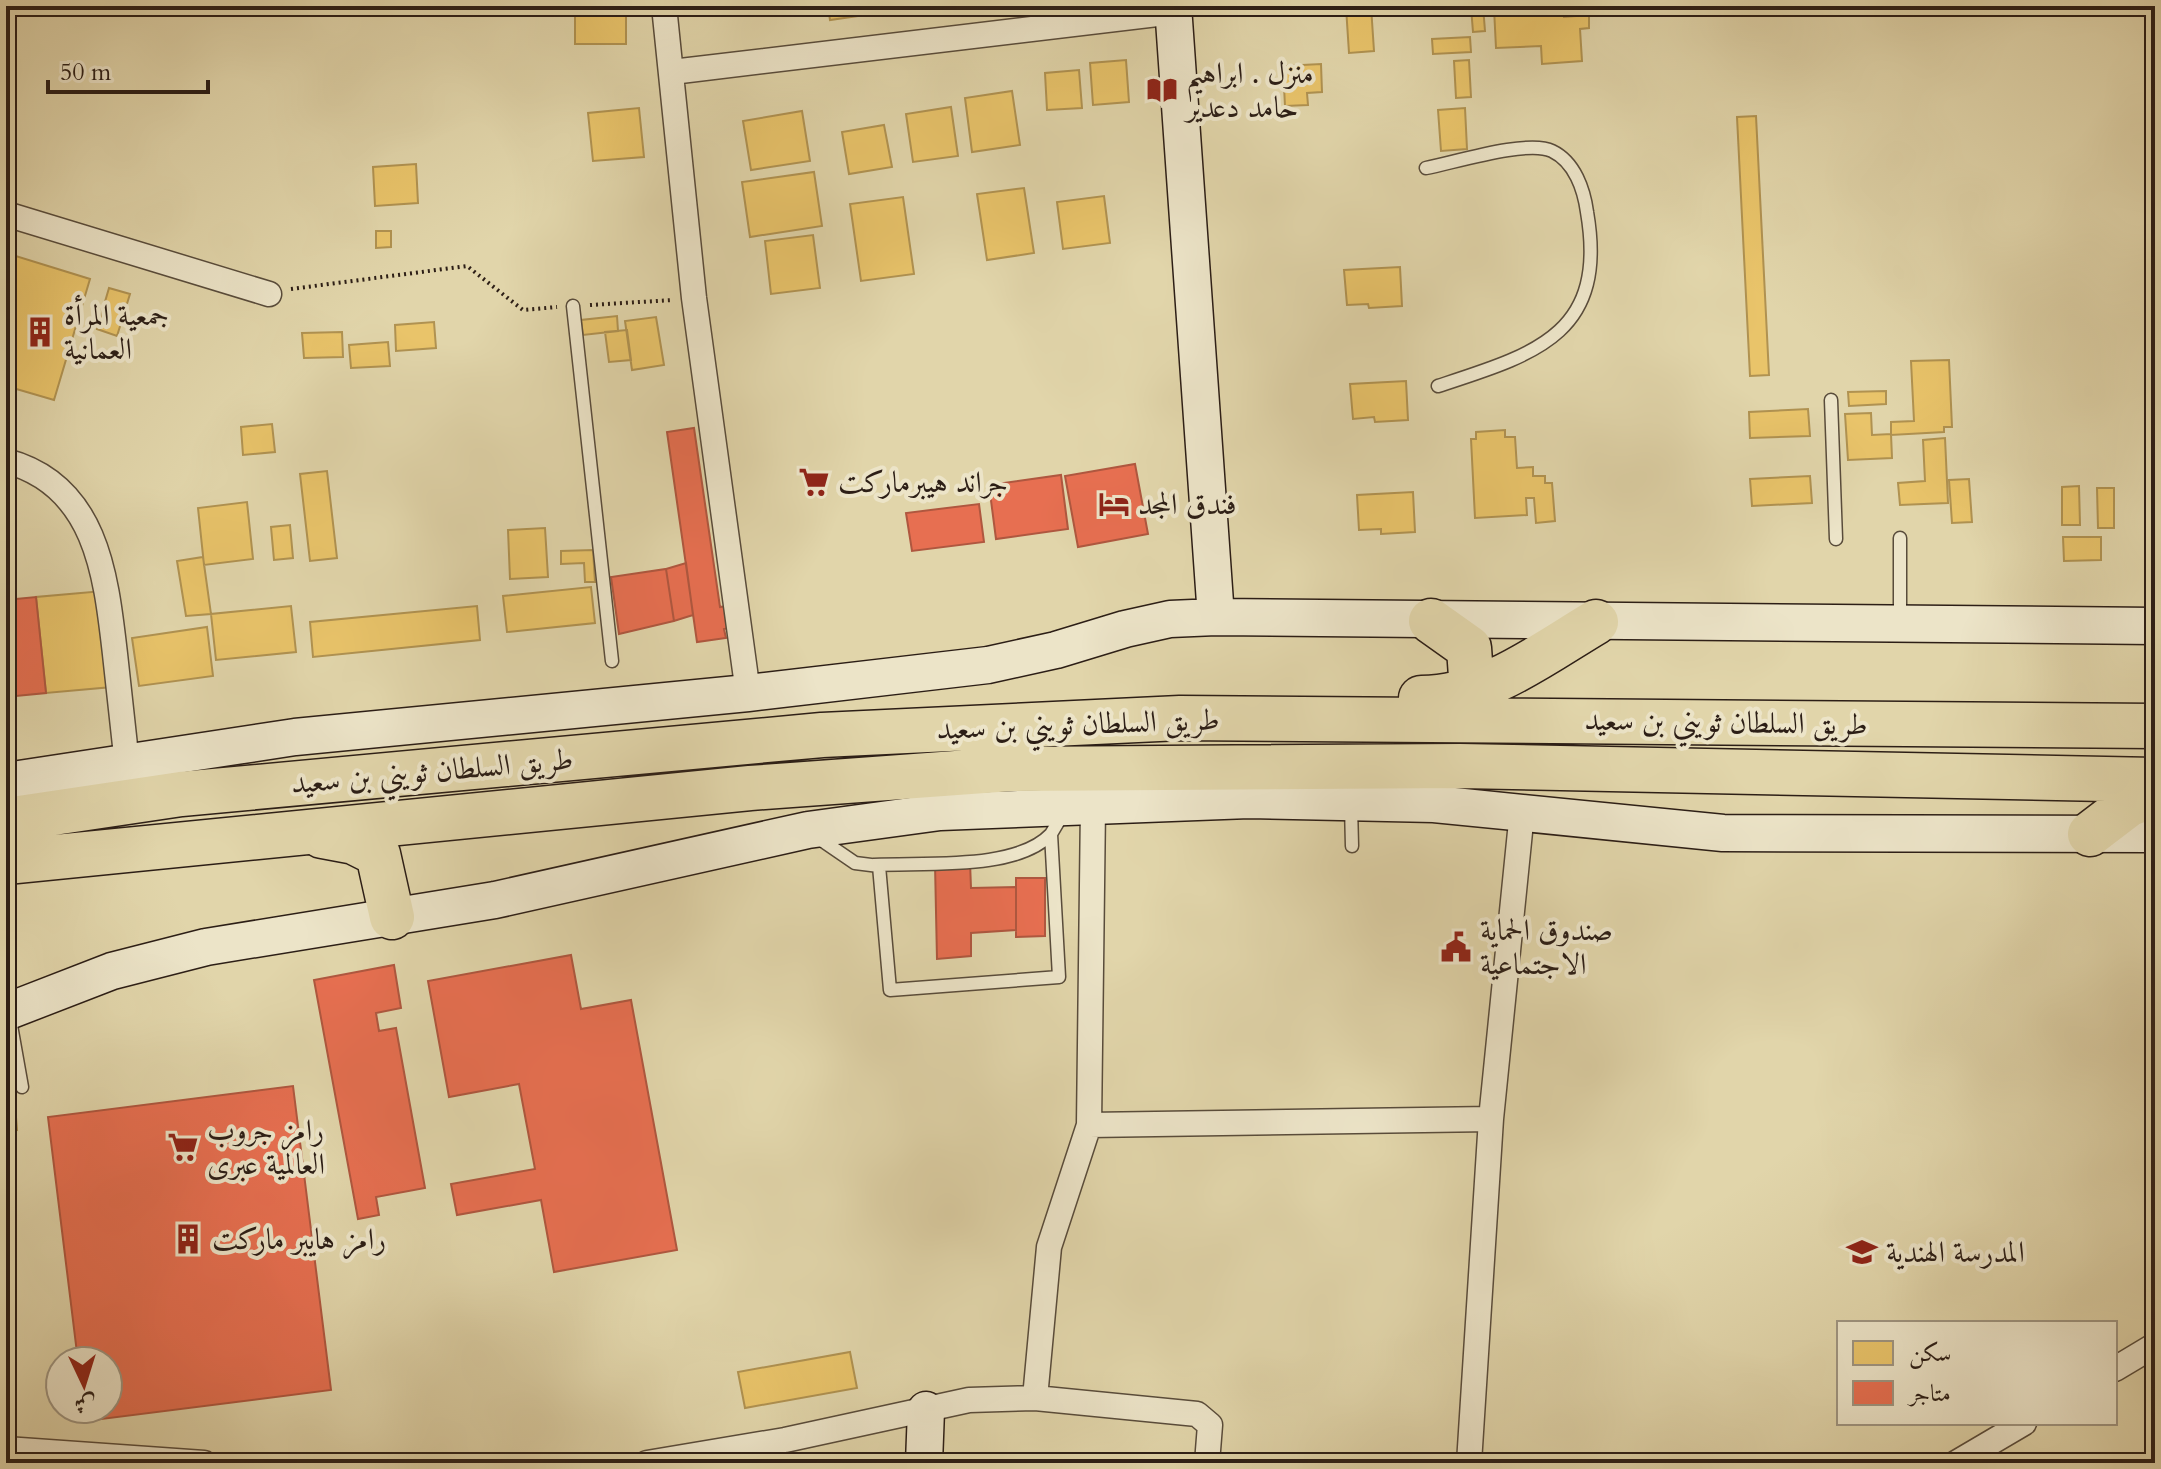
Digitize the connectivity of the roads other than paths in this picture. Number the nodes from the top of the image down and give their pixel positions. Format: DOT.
graph roads {
  1 [pos="664,6"];
  2 [pos="1174,9"];
  3 [pos="672,72"];
  4 [pos="1426,168"];
  5 [pos="6,214"];
  6 [pos="269,294"];
  7 [pos="573,306"];
  8 [pos="1438,386"];
  9 [pos="1831,400"];
  10 [pos="6,461"];
  11 [pos="1900,538"];
  12 [pos="1836,539"];
  13 [pos="1216,617"];
  14 [pos="1431,621"];
  15 [pos="1596,622"];
  16 [pos="1900,623"];
  17 [pos="2155,626"];
  18 [pos="612,661"];
  19 [pos="1472,691"];
  20 [pos="748,693"];
  21 [pos="2155,726"];
  22 [pos="822,735"];
  23 [pos="127,764"];
  24 [pos="2155,780"];
  25 [pos="6,781"];
  26 [pos="2155,794"];
  27 [pos="1351,802"];
  28 [pos="1522,812"];
  29 [pos="1070,815"];
  30 [pos="6,820"];
  31 [pos="808,830"];
  32 [pos="304,833"];
  33 [pos="1723,833"];
  34 [pos="2090,834"];
  35 [pos="2155,834"];
  36 [pos="1352,846"];
  37 [pos="2155,850"];
  38 [pos="2005,852"];
  39 [pos="6,862"];
  40 [pos="871,865"];
  41 [pos="392,917"];
  42 [pos="7,1012"];
  43 [pos="22,1087"];
  44 [pos="1491,1119"];
  45 [pos="1089,1125"];
  46 [pos="2155,1345"];
  47 [pos="2117,1368"];
  48 [pos="1035,1398"];
  49 [pos="926,1410"];
  50 [pos="2021,1425"];
  51 [pos="6,1449"];
  52 [pos="63,1458"];
  53 [pos="188,1462"];
  54 [pos="647,1463"];
  55 [pos="924,1463"];
  56 [pos="1207,1463"];
  57 [pos="1469,1463"];
  58 [pos="1956,1463"];
  1 -- 3 [label="street"];
  2 -- 3 [label="street"];
  2 -- 13 [label="street"];
  3 -- 20 [label="street"];
  4 -- 8 [label="lane"];
  5 -- 6 [label="street"];
  7 -- 18 [label="lane"];
  9 -- 12 [label="lane"];
  10 -- 23 [label="street"];
  11 -- 16 [label="lane"];
  13 -- 14 [label="street"];
  13 -- 20 [label="street"];
  14 -- 15 [label="street"];
  14 -- 19 [label="highway"];
  15 -- 16 [label="street"];
  15 -- 19 [label="highway"];
  16 -- 17 [label="street"];
  19 -- 22 [label="highway"];
  20 -- 23 [label="street"];
  21 -- 22 [label="highway, طريق السلطان ثويني بن سعيد"];
  22 -- 30 [label="highway, طريق السلطان ثويني بن سعيد"];
  23 -- 25 [label="street"];
  24 -- 32 [label="highway, طريق السلطان ثويني بن سعيد"];
  26 -- 34 [label="highway"];
  27 -- 28 [label="street"];
  27 -- 29 [label="street"];
  27 -- 36 [label="lane"];
  28 -- 33 [label="street"];
  28 -- 44 [label="street"];
  29 -- 31 [label="street"];
  29 -- 40 [label="lane"];
  29 -- 40 [label="lane"];
  29 -- 45 [label="street"];
  31 -- 40 [label="lane"];
  31 -- 41 [label="street"];
  32 -- 39 [label="highway, طريق السلطان ثويني بن سعيد"];
  32 -- 41 [label="highway"];
  33 -- 34 [label="street"];
  33 -- 38 [label="street"];
  34 -- 35 [label="street"];
  34 -- 38 [label="street"];
  37 -- 38 [label="street"];
  41 -- 42 [label="street"];
  42 -- 43 [label="lane"];
  44 -- 45 [label="street"];
  44 -- 57 [label="street"];
  45 -- 48 [label="street"];
  46 -- 47 [label="street"];
  48 -- 49 [label="street"];
  48 -- 56 [label="street"];
  49 -- 54 [label="street"];
  49 -- 55 [label="street"];
  50 -- 58 [label="street"];
  51 -- 52 [label="street"];
  52 -- 53 [label="street"];
}
